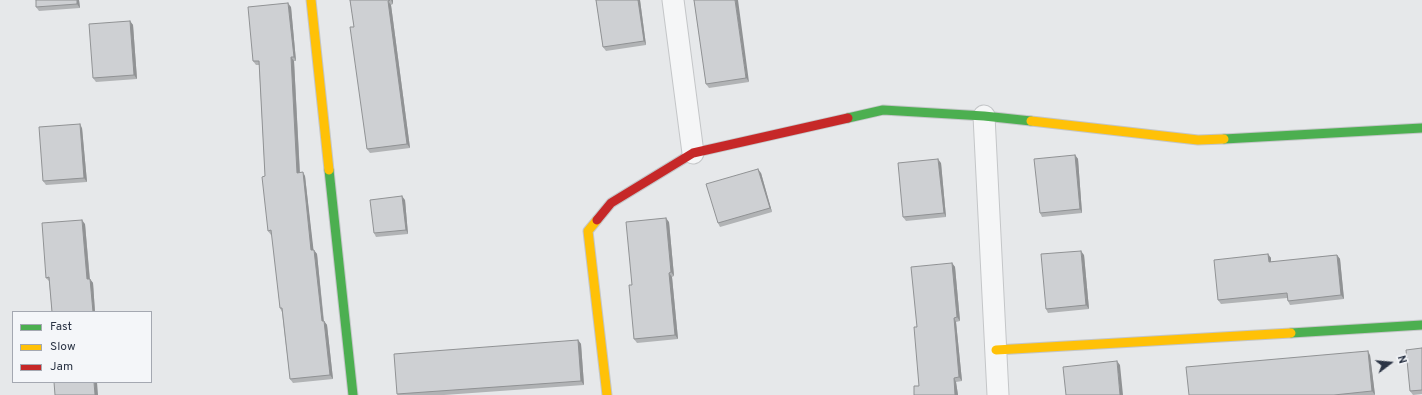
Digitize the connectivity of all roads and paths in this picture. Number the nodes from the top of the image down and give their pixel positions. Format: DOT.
graph roads {
  1 [pos="311,0"];
  2 [pos="673,0"];
  3 [pos="984,116"];
  4 [pos="1422,128"];
  5 [pos="693,153"];
  6 [pos="1422,325"];
  7 [pos="996,350"];
  8 [pos="353,395"];
  9 [pos="607,395"];
  10 [pos="998,395"];
  1 -- 8 [label="street"];
  2 -- 5 [label="street"];
  3 -- 4 [label="street"];
  3 -- 5 [label="street"];
  3 -- 7 [label="street"];
  5 -- 9 [label="street"];
  6 -- 7 [label="street"];
  7 -- 10 [label="street"];
}
